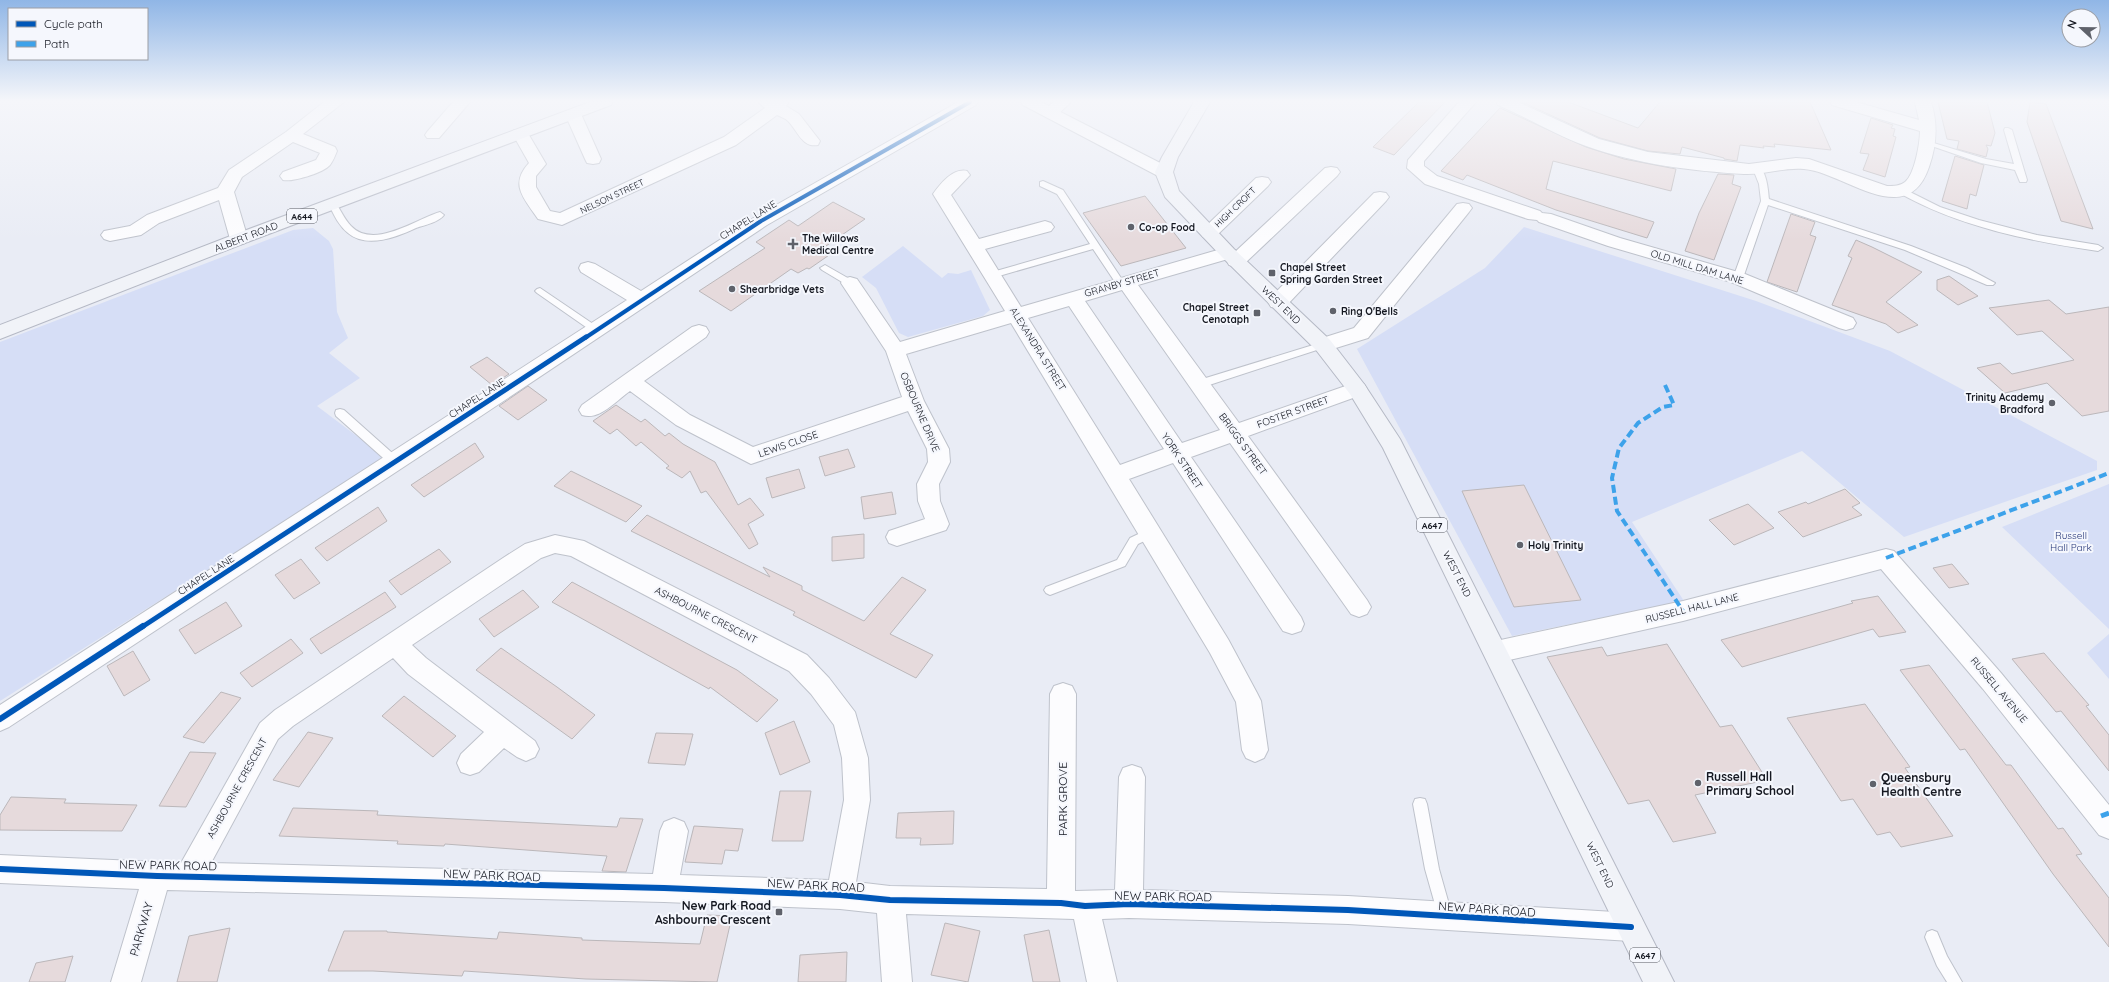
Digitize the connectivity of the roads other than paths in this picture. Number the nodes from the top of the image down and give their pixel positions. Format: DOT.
graph roads {
  1 [pos="273,148"];
  2 [pos="322,148"];
  3 [pos="481,148"];
  4 [pos="529,148"];
  5 [pos="588,148"];
  6 [pos="715,148"];
  7 [pos="890,148"];
  8 [pos="1117,148"];
  9 [pos="1175,148"];
  10 [pos="1427,148"];
  11 [pos="1610,148"];
  12 [pos="1926,148"];
  13 [pos="1956,148"];
  14 [pos="2013,148"];
  15 [pos="593,158"];
  16 [pos="2019,168"];
  17 [pos="1757,169"];
  18 [pos="1164,172"];
  19 [pos="1331,172"];
  20 [pos="961,175"];
  21 [pos="289,176"];
  22 [pos="2023,180"];
  23 [pos="1262,182"];
  24 [pos="1043,184"];
  25 [pos="1902,191"];
  26 [pos="225,192"];
  27 [pos="1380,197"];
  28 [pos="1765,201"];
  29 [pos="333,205"];
  30 [pos="1463,208"];
  31 [pos="440,215"];
  32 [pos="1045,227"];
  33 [pos="1209,233"];
  34 [pos="110,235"];
  35 [pos="239,239"];
  36 [pos="974,246"];
  37 [pos="1095,246"];
  38 [pos="2098,248"];
  39 [pos="1232,257"];
  40 [pos="588,268"];
  41 [pos="825,268"];
  42 [pos="992,275"];
  43 [pos="1738,278"];
  44 [pos="1123,282"];
  45 [pos="850,283"];
  46 [pos="1990,283"];
  47 [pos="540,291"];
  48 [pos="1073,297"];
  49 [pos="641,300"];
  50 [pos="1278,302"];
  51 [pos="1016,314"];
  52 [pos="1846,324"];
  53 [pos="596,330"];
  54 [pos="0,332"];
  55 [pos="699,332"];
  56 [pos="1323,345"];
  57 [pos="895,350"];
  58 [pos="631,382"];
  59 [pos="1200,384"];
  60 [pos="1357,390"];
  61 [pos="914,401"];
  62 [pos="589,410"];
  63 [pos="340,413"];
  64 [pos="1236,433"];
  65 [pos="1177,453"];
  66 [pos="395,462"];
  67 [pos="1116,475"];
  68 [pos="1151,533"];
  69 [pos="898,537"];
  70 [pos="1886,558"];
  71 [pos="1050,590"];
  72 [pos="1359,607"];
  73 [pos="1292,624"];
  74 [pos="394,643"];
  75 [pos="1496,652"];
  76 [pos="1063,694"];
  77 [pos="0,719"];
  78 [pos="504,732"];
  79 [pos="526,748"];
  80 [pos="1255,750"];
  81 [pos="470,763"];
  82 [pos="1132,777"];
  83 [pos="1420,804"];
  84 [pos="2109,826"];
  85 [pos="674,830"];
  86 [pos="0,869"];
  87 [pos="189,875"];
  88 [pos="157,876"];
  89 [pos="664,888"];
  90 [pos="840,895"];
  91 [pos="890,900"];
  92 [pos="1073,904"];
  93 [pos="1129,904"];
  94 [pos="1445,916"];
  95 [pos="1630,927"];
  96 [pos="1932,937"];
  97 [pos="126,982"];
  98 [pos="897,982"];
  99 [pos="1102,982"];
  100 [pos="1659,982"];
  101 [pos="1955,982"];
  1 -- 26 [label="street"];
  2 -- 21 [label="street"];
  3 -- 29 [label="main road, ALBERT ROAD / A644"];
  4 -- 6 [label="street, NELSON STREET"];
  5 -- 15 [label="street"];
  7 -- 49 [label="street, CHAPEL LANE"];
  8 -- 18 [label="street"];
  9 -- 18 [label="main road"];
  10 -- 43 [label="street, OLD MILL DAM LANE"];
  11 -- 17 [label="street"];
  12 -- 25 [label="street"];
  13 -- 16 [label="lane"];
  14 -- 16 [label="lane"];
  16 -- 22 [label="lane"];
  17 -- 25 [label="street"];
  17 -- 28 [label="lane"];
  18 -- 33 [label="main road, WEST END / A647"];
  19 -- 39 [label="street"];
  20 -- 36 [label="street, ALEXANDRA STREET"];
  23 -- 33 [label="street, HIGH CROFT"];
  24 -- 37 [label="lane"];
  25 -- 38 [label="lane"];
  26 -- 34 [label="street"];
  26 -- 35 [label="street"];
  27 -- 50 [label="street"];
  28 -- 43 [label="lane"];
  28 -- 46 [label="lane"];
  29 -- 31 [label="lane"];
  29 -- 35 [label="main road, ALBERT ROAD / A644"];
  30 -- 56 [label="street"];
  32 -- 36 [label="street"];
  33 -- 39 [label="main road, WEST END / A647"];
  35 -- 54 [label="main road, ALBERT ROAD / A644"];
  36 -- 42 [label="street, ALEXANDRA STREET"];
  37 -- 42 [label="lane"];
  37 -- 44 [label="lane"];
  39 -- 44 [label="street, GRANBY STREET"];
  39 -- 50 [label="main road, WEST END / A647"];
  40 -- 49 [label="street"];
  41 -- 45 [label="lane"];
  42 -- 51 [label="street, ALEXANDRA STREET"];
  43 -- 52 [label="street, OLD MILL DAM LANE"];
  44 -- 48 [label="street, GRANBY STREET"];
  44 -- 59 [label="street, BRIGGS STREET"];
  45 -- 57 [label="street, OSBOURNE DRIVE"];
  47 -- 53 [label="lane"];
  48 -- 51 [label="street, GRANBY STREET"];
  48 -- 65 [label="street, YORK STREET"];
  49 -- 53 [label="street, CHAPEL LANE"];
  50 -- 56 [label="main road, WEST END / A647"];
  51 -- 57 [label="street"];
  51 -- 67 [label="street, ALEXANDRA STREET"];
  53 -- 66 [label="street, CHAPEL LANE"];
  55 -- 58 [label="street"];
  56 -- 59 [label="lane"];
  56 -- 60 [label="main road, WEST END / A647"];
  57 -- 61 [label="street, OSBOURNE DRIVE"];
  58 -- 61 [label="street, LEWIS CLOSE"];
  58 -- 62 [label="street"];
  59 -- 64 [label="street, BRIGGS STREET"];
  60 -- 64 [label="street, FOSTER STREET"];
  60 -- 75 [label="main road, WEST END / A647"];
  61 -- 69 [label="street, OSBOURNE DRIVE"];
  63 -- 66 [label="lane"];
  64 -- 65 [label="street, FOSTER STREET"];
  64 -- 72 [label="street, BRIGGS STREET"];
  65 -- 67 [label="street, FOSTER STREET"];
  65 -- 73 [label="street, YORK STREET"];
  66 -- 77 [label="street, CHAPEL LANE"];
  67 -- 68 [label="street, ALEXANDRA STREET"];
  68 -- 71 [label="lane"];
  68 -- 80 [label="street, ALEXANDRA STREET"];
  70 -- 75 [label="street, RUSSELL HALL LANE"];
  70 -- 84 [label="street, RUSSELL AVENUE"];
  74 -- 78 [label="street"];
  74 -- 87 [label="street, ASHBOURNE CRESCENT"];
  74 -- 90 [label="street, ASHBOURNE CRESCENT"];
  75 -- 95 [label="main road, WEST END / A647"];
  76 -- 92 [label="street, PARK GROVE"];
  78 -- 79 [label="street"];
  78 -- 81 [label="street"];
  82 -- 93 [label="street"];
  83 -- 94 [label="lane"];
  85 -- 89 [label="street"];
  86 -- 88 [label="street, NEW PARK ROAD"];
  87 -- 88 [label="street, NEW PARK ROAD"];
  87 -- 89 [label="street, NEW PARK ROAD"];
  88 -- 97 [label="street, PARKWAY"];
  89 -- 90 [label="street, NEW PARK ROAD"];
  90 -- 91 [label="street, NEW PARK ROAD"];
  91 -- 92 [label="street, NEW PARK ROAD"];
  91 -- 98 [label="street"];
  92 -- 93 [label="street, NEW PARK ROAD"];
  92 -- 99 [label="street, PARK GROVE"];
  93 -- 94 [label="street, NEW PARK ROAD"];
  94 -- 95 [label="street, NEW PARK ROAD"];
  95 -- 100 [label="main road, WEST END / A647"];
  96 -- 101 [label="lane"];
}
